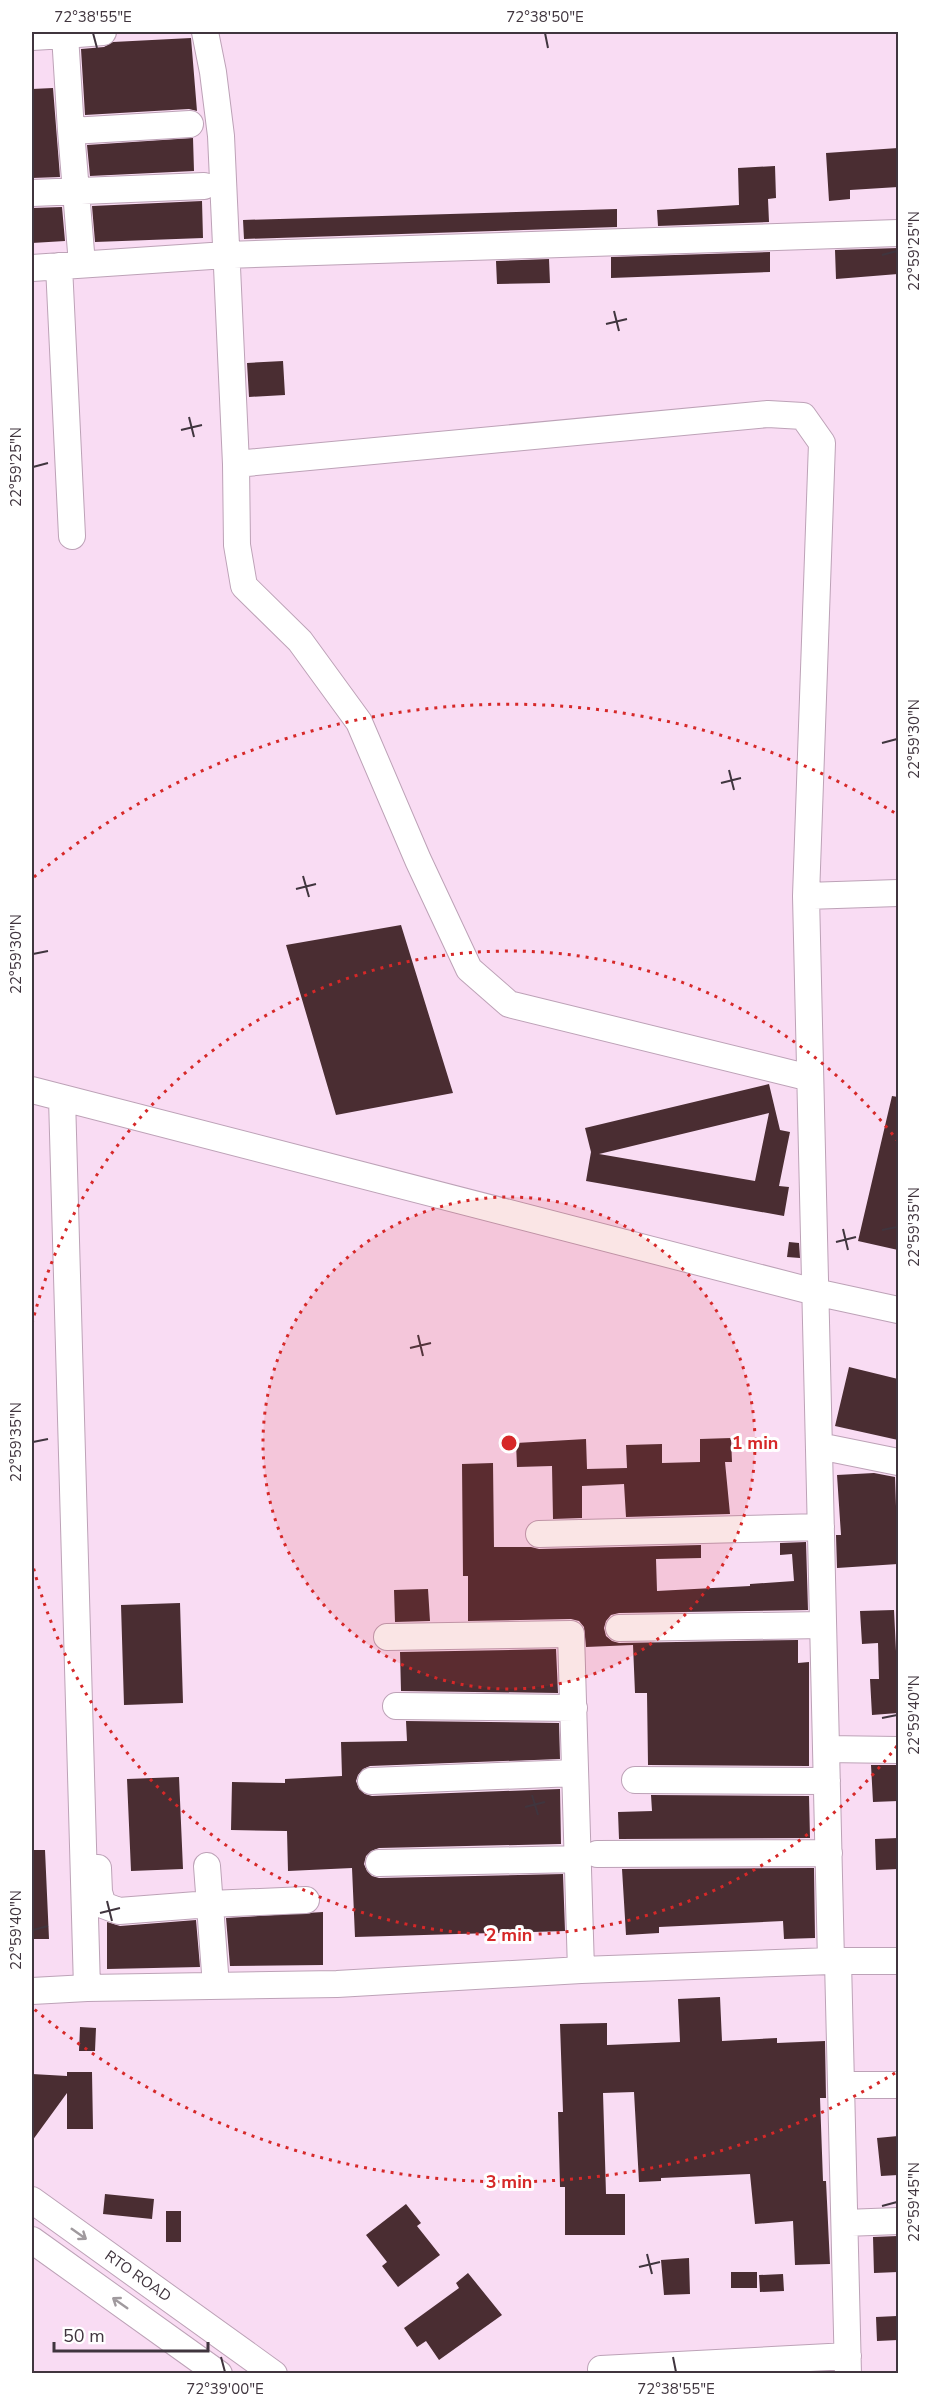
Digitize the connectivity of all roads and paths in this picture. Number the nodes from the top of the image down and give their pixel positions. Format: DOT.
graph roads {
  1 [pos="103,32"];
  2 [pos="205,32"];
  3 [pos="65,35"];
  4 [pos="32,37"];
  5 [pos="190,124"];
  6 [pos="71,131"];
  7 [pos="204,186"];
  8 [pos="76,191"];
  9 [pos="32,193"];
  10 [pos="898,233"];
  11 [pos="226,255"];
  12 [pos="71,265"];
  13 [pos="32,268"];
  14 [pos="236,464"];
  15 [pos="72,536"];
  16 [pos="898,893"];
  17 [pos="806,896"];
  18 [pos="810,1078"];
  19 [pos="32,1090"];
  20 [pos="62,1098"];
  21 [pos="815,1292"];
  22 [pos="898,1310"];
  23 [pos="819,1446"];
  24 [pos="898,1462"];
  25 [pos="821,1527"];
  26 [pos="539,1534"];
  27 [pos="823,1625"];
  28 [pos="619,1628"];
  29 [pos="387,1636"];
  30 [pos="396,1706"];
  31 [pos="574,1708"];
  32 [pos="826,1749"];
  33 [pos="898,1750"];
  34 [pos="576,1773"];
  35 [pos="371,1780"];
  36 [pos="635,1780"];
  37 [pos="827,1781"];
  38 [pos="95,1821"];
  39 [pos="829,1853"];
  40 [pos="587,1856"];
  41 [pos="379,1863"];
  42 [pos="207,1866"];
  43 [pos="306,1900"];
  44 [pos="210,1904"];
  45 [pos="835,1961"];
  46 [pos="898,1961"];
  47 [pos="581,1970"];
  48 [pos="216,1986"];
  49 [pos="87,1988"];
  50 [pos="32,1991"];
  51 [pos="842,2085"];
  52 [pos="898,2085"];
  53 [pos="32,2200"];
  54 [pos="898,2221"];
  55 [pos="845,2223"];
  56 [pos="32,2240"];
  57 [pos="848,2365"];
  58 [pos="601,2369"];
  59 [pos="219,2373"];
  60 [pos="274,2373"];
  1 -- 3 [label="street"];
  2 -- 11 [label="street"];
  3 -- 4 [label="street"];
  3 -- 6 [label="street"];
  5 -- 6 [label="street"];
  6 -- 8 [label="street"];
  7 -- 8 [label="street"];
  8 -- 9 [label="street"];
  8 -- 12 [label="street"];
  10 -- 11 [label="street"];
  11 -- 12 [label="street"];
  11 -- 14 [label="street"];
  12 -- 13 [label="street"];
  12 -- 15 [label="street"];
  14 -- 17 [label="street"];
  14 -- 18 [label="street"];
  16 -- 17 [label="street"];
  17 -- 18 [label="street"];
  18 -- 21 [label="street"];
  19 -- 20 [label="street"];
  20 -- 21 [label="street"];
  20 -- 49 [label="street"];
  21 -- 22 [label="street"];
  21 -- 23 [label="street"];
  23 -- 24 [label="street"];
  23 -- 25 [label="street"];
  25 -- 26 [label="street"];
  25 -- 27 [label="street"];
  27 -- 28 [label="street"];
  27 -- 32 [label="street"];
  29 -- 31 [label="street"];
  30 -- 31 [label="street"];
  31 -- 34 [label="street"];
  32 -- 33 [label="street"];
  32 -- 37 [label="street"];
  34 -- 35 [label="street"];
  34 -- 40 [label="street"];
  36 -- 37 [label="street"];
  37 -- 39 [label="street"];
  38 -- 44 [label="street"];
  39 -- 40 [label="street"];
  39 -- 45 [label="street"];
  40 -- 41 [label="street"];
  40 -- 47 [label="street"];
  42 -- 44 [label="street"];
  43 -- 44 [label="street"];
  44 -- 48 [label="street"];
  45 -- 46 [label="street"];
  45 -- 47 [label="street"];
  45 -- 51 [label="street"];
  47 -- 48 [label="street"];
  48 -- 49 [label="street"];
  49 -- 50 [label="street"];
  51 -- 52 [label="street"];
  51 -- 55 [label="street"];
  53 -- 60 [label="street, RTO ROAD, one-way"];
  54 -- 55 [label="street"];
  55 -- 57 [label="street"];
  59 -- 56 [label="street, one-way"];
  57 -- 58 [label="street"];
}
